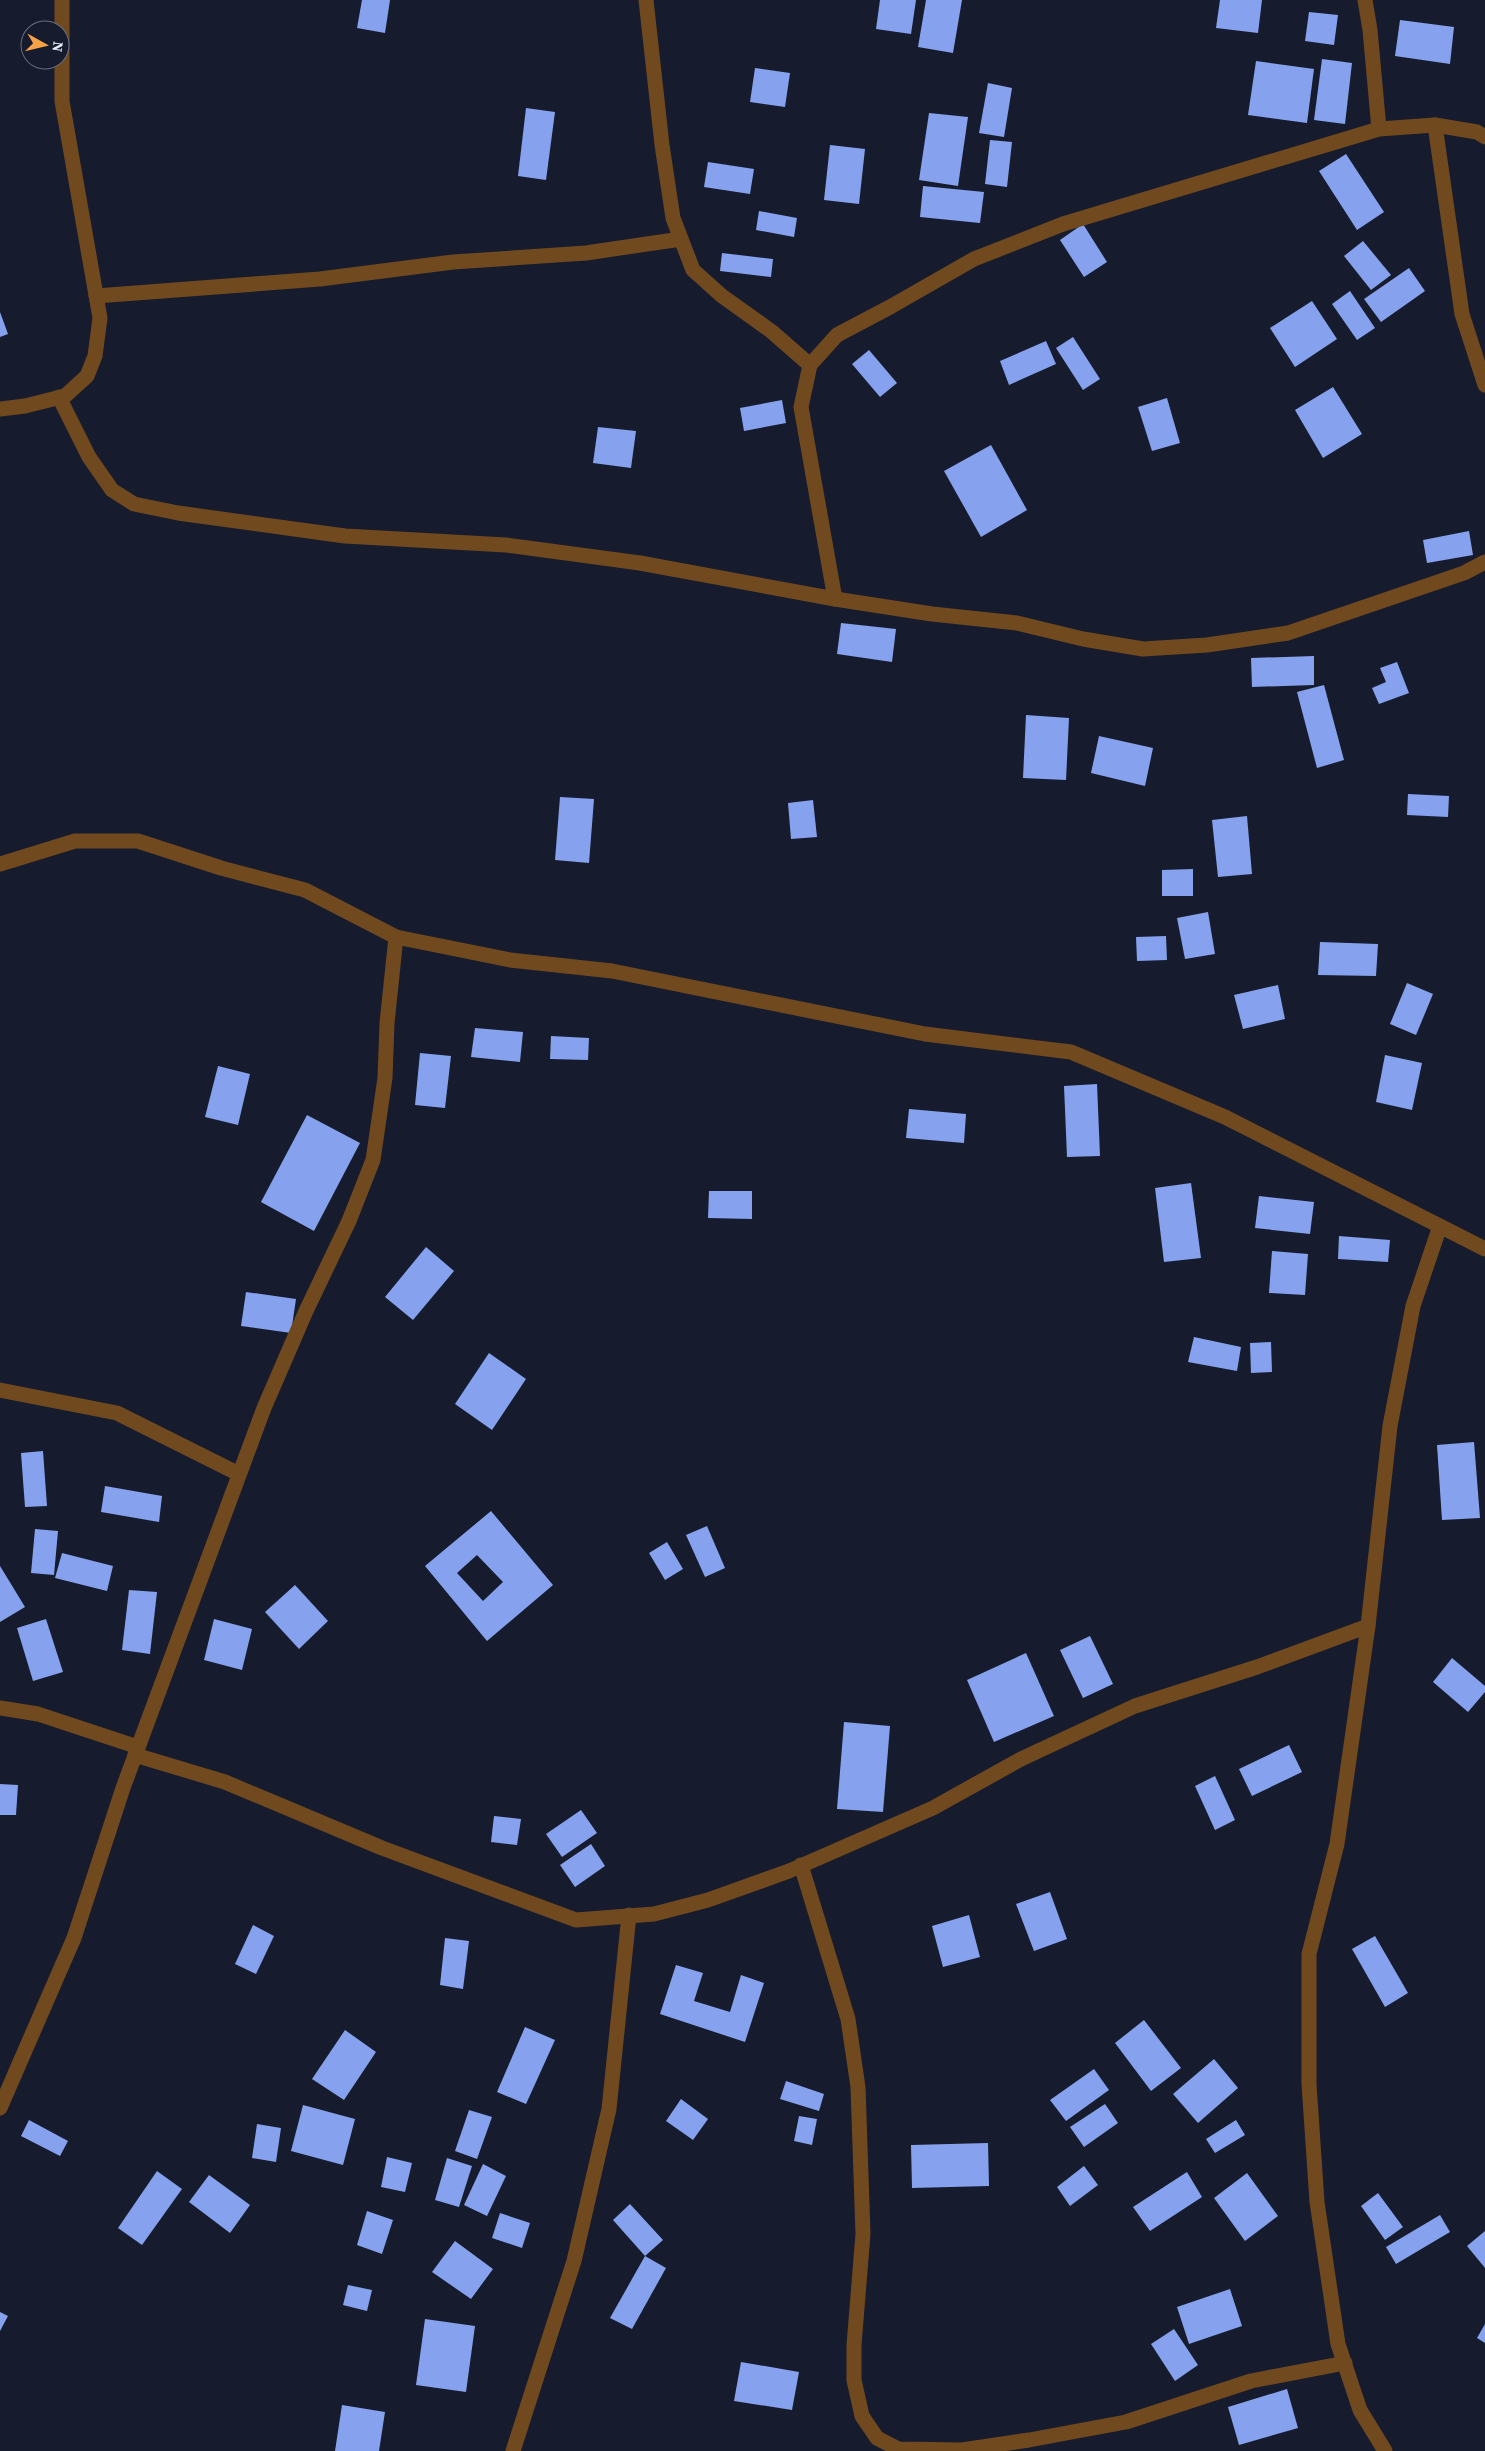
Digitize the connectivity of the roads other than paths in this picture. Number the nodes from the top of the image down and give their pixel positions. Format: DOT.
graph roads {
  1 [pos="62,0"];
  2 [pos="646,0"];
  3 [pos="1365,0"];
  4 [pos="1435,125"];
  5 [pos="1379,129"];
  6 [pos="1485,137"];
  7 [pos="681,239"];
  8 [pos="96,296"];
  9 [pos="810,365"];
  10 [pos="1485,385"];
  11 [pos="59,397"];
  12 [pos="0,410"];
  13 [pos="1485,562"];
  14 [pos="835,599"];
  15 [pos="0,864"];
  16 [pos="396,936"];
  17 [pos="1440,1226"];
  18 [pos="1485,1249"];
  19 [pos="0,1390"];
  20 [pos="238,1474"];
  21 [pos="1368,1626"];
  22 [pos="0,1708"];
  23 [pos="137,1751"];
  24 [pos="801,1865"];
  25 [pos="629,1915"];
  26 [pos="0,2108"];
  27 [pos="1345,2363"];
  28 [pos="513,2451"];
  29 [pos="1385,2451"];
  1 -- 8 [label="street"];
  2 -- 7 [label="street"];
  3 -- 5 [label="street"];
  4 -- 5 [label="street"];
  4 -- 6 [label="street"];
  4 -- 10 [label="street"];
  5 -- 9 [label="street"];
  7 -- 8 [label="street"];
  7 -- 9 [label="street"];
  8 -- 11 [label="street"];
  9 -- 14 [label="street"];
  11 -- 12 [label="street"];
  11 -- 14 [label="street"];
  13 -- 14 [label="street"];
  15 -- 16 [label="street"];
  16 -- 17 [label="street"];
  16 -- 20 [label="street"];
  17 -- 18 [label="street"];
  17 -- 21 [label="street"];
  19 -- 20 [label="street"];
  20 -- 23 [label="street"];
  21 -- 24 [label="street"];
  21 -- 27 [label="street"];
  22 -- 23 [label="street"];
  23 -- 25 [label="street"];
  23 -- 26 [label="street"];
  24 -- 25 [label="street"];
  24 -- 27 [label="street"];
  25 -- 28 [label="street"];
  27 -- 29 [label="street"];
}
